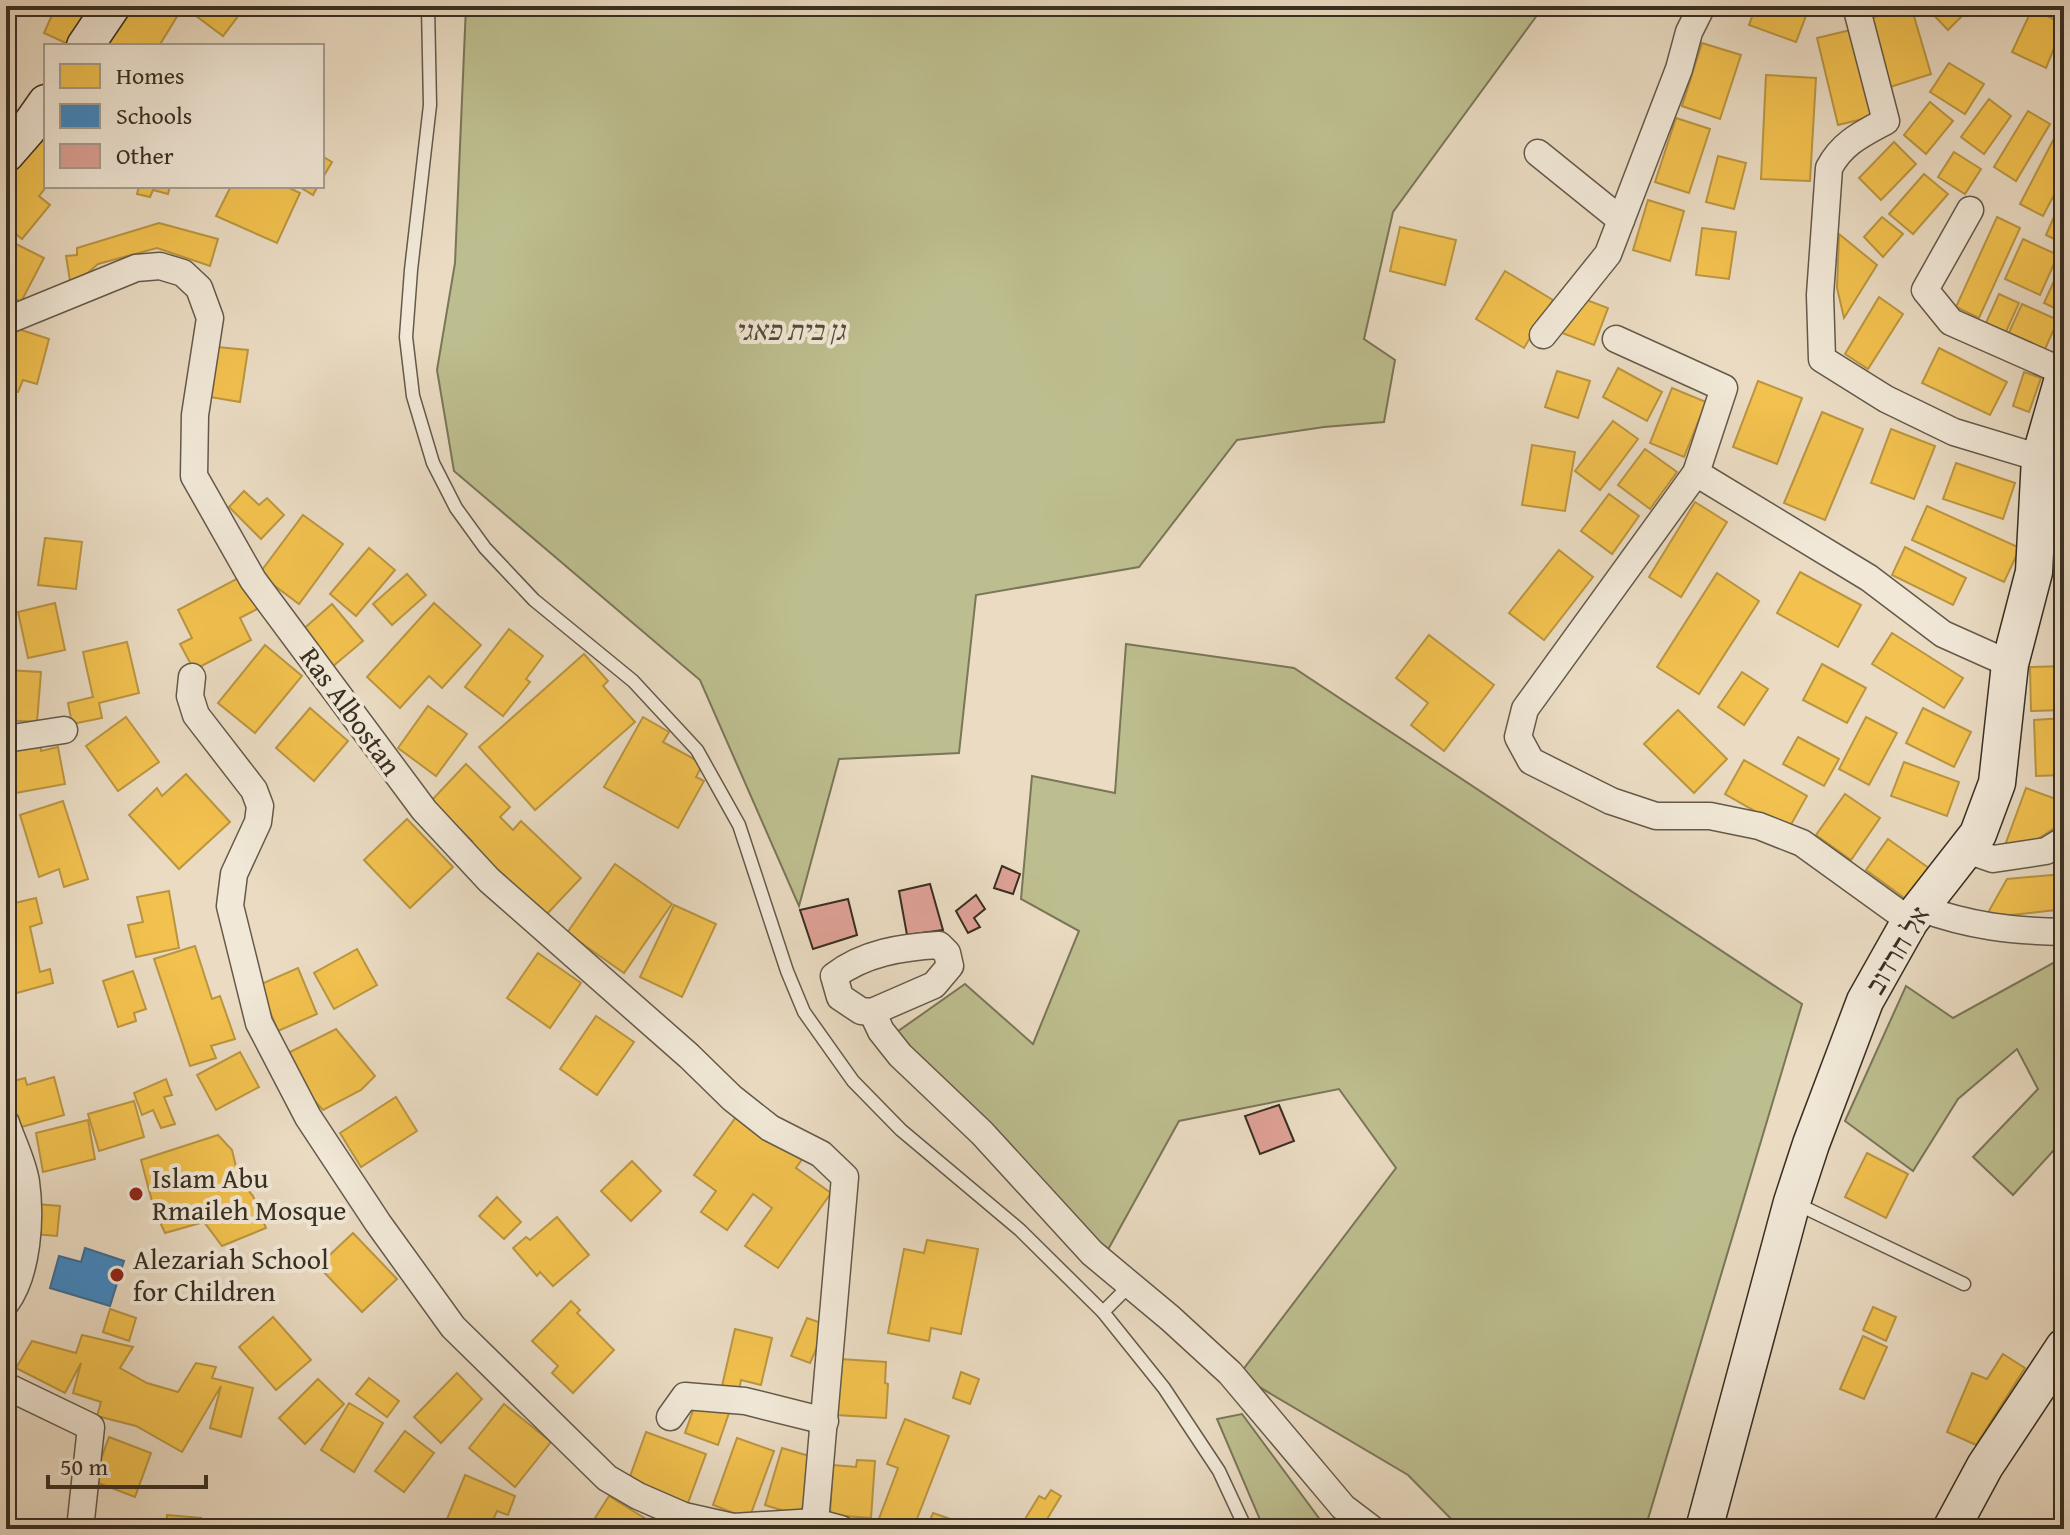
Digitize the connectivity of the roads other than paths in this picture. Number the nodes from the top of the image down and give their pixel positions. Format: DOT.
graph roads {
  1 [pos="112,6"];
  2 [pos="428,6"];
  3 [pos="1702,6"];
  4 [pos="1856,6"];
  5 [pos="86,44"];
  6 [pos="44,106"];
  7 [pos="1538,153"];
  8 [pos="6,154"];
  9 [pos="1970,210"];
  10 [pos="1621,220"];
  11 [pos="6,321"];
  12 [pos="1543,335"];
  13 [pos="1616,339"];
  14 [pos="2064,374"];
  15 [pos="2040,458"];
  16 [pos="1696,473"];
  17 [pos="2050,538"];
  18 [pos="2010,664"];
  19 [pos="192,677"];
  20 [pos="64,730"];
  21 [pos="6,739"];
  22 [pos="2064,840"];
  23 [pos="1967,850"];
  24 [pos="1915,914"];
  25 [pos="2064,932"];
  26 [pos="872,1012"];
  27 [pos="6,1123"];
  28 [pos="1792,1202"];
  29 [pos="1964,1284"];
  30 [pos="1129,1286"];
  31 [pos="6,1303"];
  32 [pos="1103,1312"];
  33 [pos="2064,1347"];
  34 [pos="6,1386"];
  35 [pos="670,1417"];
  36 [pos="825,1421"];
  37 [pos="815,1522"];
  38 [pos="80,1529"];
  39 [pos="841,1529"];
  40 [pos="1246,1529"];
  41 [pos="1372,1529"];
  42 [pos="1704,1529"];
  43 [pos="1951,1529"];
  1 -- 5 [label="street"];
  2 -- 32 [label="lane"];
  3 -- 10 [label="street"];
  4 -- 15 [label="street"];
  6 -- 8 [label="street"];
  7 -- 10 [label="street"];
  9 -- 14 [label="street"];
  10 -- 12 [label="street"];
  11 -- 36 [label="street, Ras Albostan"];
  13 -- 16 [label="street"];
  14 -- 15 [label="street, אל חרדוב"];
  15 -- 17 [label="street, אל חרדוב"];
  16 -- 18 [label="street"];
  16 -- 24 [label="street"];
  17 -- 18 [label="street, אל חרדוב"];
  18 -- 23 [label="street, אל חרדוב"];
  19 -- 37 [label="street"];
  20 -- 21 [label="street"];
  22 -- 23 [label="street"];
  23 -- 24 [label="street, אל חרדוב"];
  24 -- 25 [label="street"];
  24 -- 28 [label="street, אל חרדוב"];
  26 -- 30 [label="street"];
  27 -- 31 [label="street"];
  28 -- 29 [label="lane"];
  28 -- 42 [label="street, אל חרדוב"];
  30 -- 32 [label="lane"];
  30 -- 41 [label="street"];
  32 -- 40 [label="lane"];
  33 -- 43 [label="street"];
  34 -- 38 [label="street"];
  35 -- 36 [label="street"];
  36 -- 37 [label="street"];
  37 -- 39 [label="street"];
}
